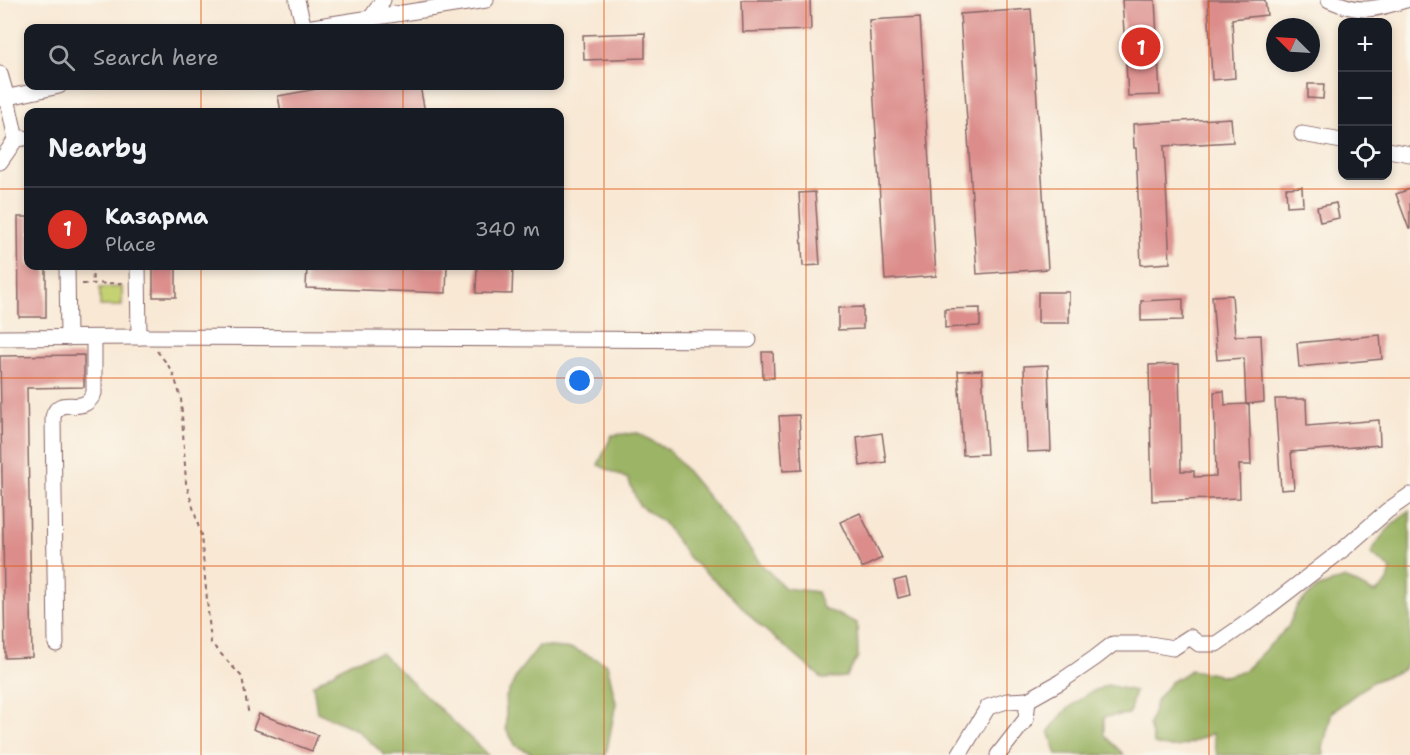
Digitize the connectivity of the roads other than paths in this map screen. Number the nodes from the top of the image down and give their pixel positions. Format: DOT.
graph roads {
  1 [pos="297,0"];
  2 [pos="383,0"];
  3 [pos="486,0"];
  4 [pos="1329,0"];
  5 [pos="1406,0"];
  6 [pos="371,18"];
  7 [pos="304,24"];
  8 [pos="331,24"];
  9 [pos="0,74"];
  10 [pos="41,90"];
  11 [pos="4,98"];
  12 [pos="1302,134"];
  13 [pos="1338,140"];
  14 [pos="1392,151"];
  15 [pos="1410,154"];
  16 [pos="0,162"];
  17 [pos="67,270"];
  18 [pos="138,270"];
  19 [pos="142,337"];
  20 [pos="0,338"];
  21 [pos="68,338"];
  22 [pos="94,338"];
  23 [pos="749,340"];
  24 [pos="1410,495"];
  25 [pos="56,644"];
  26 [pos="1028,700"];
  27 [pos="959,755"];
  28 [pos="998,755"];
  1 -- 7 [label="street"];
  2 -- 6 [label="street"];
  3 -- 6 [label="street"];
  4 -- 5 [label="street"];
  6 -- 8 [label="street"];
  9 -- 11 [label="street"];
  10 -- 11 [label="street"];
  11 -- 16 [label="street"];
  12 -- 13 [label="street"];
  14 -- 15 [label="street"];
  17 -- 21 [label="street"];
  18 -- 19 [label="street"];
  19 -- 22 [label="street"];
  19 -- 23 [label="street"];
  20 -- 21 [label="street"];
  21 -- 22 [label="street"];
  22 -- 25 [label="street"];
  24 -- 26 [label="street"];
  26 -- 27 [label="street"];
  26 -- 28 [label="street"];
}
